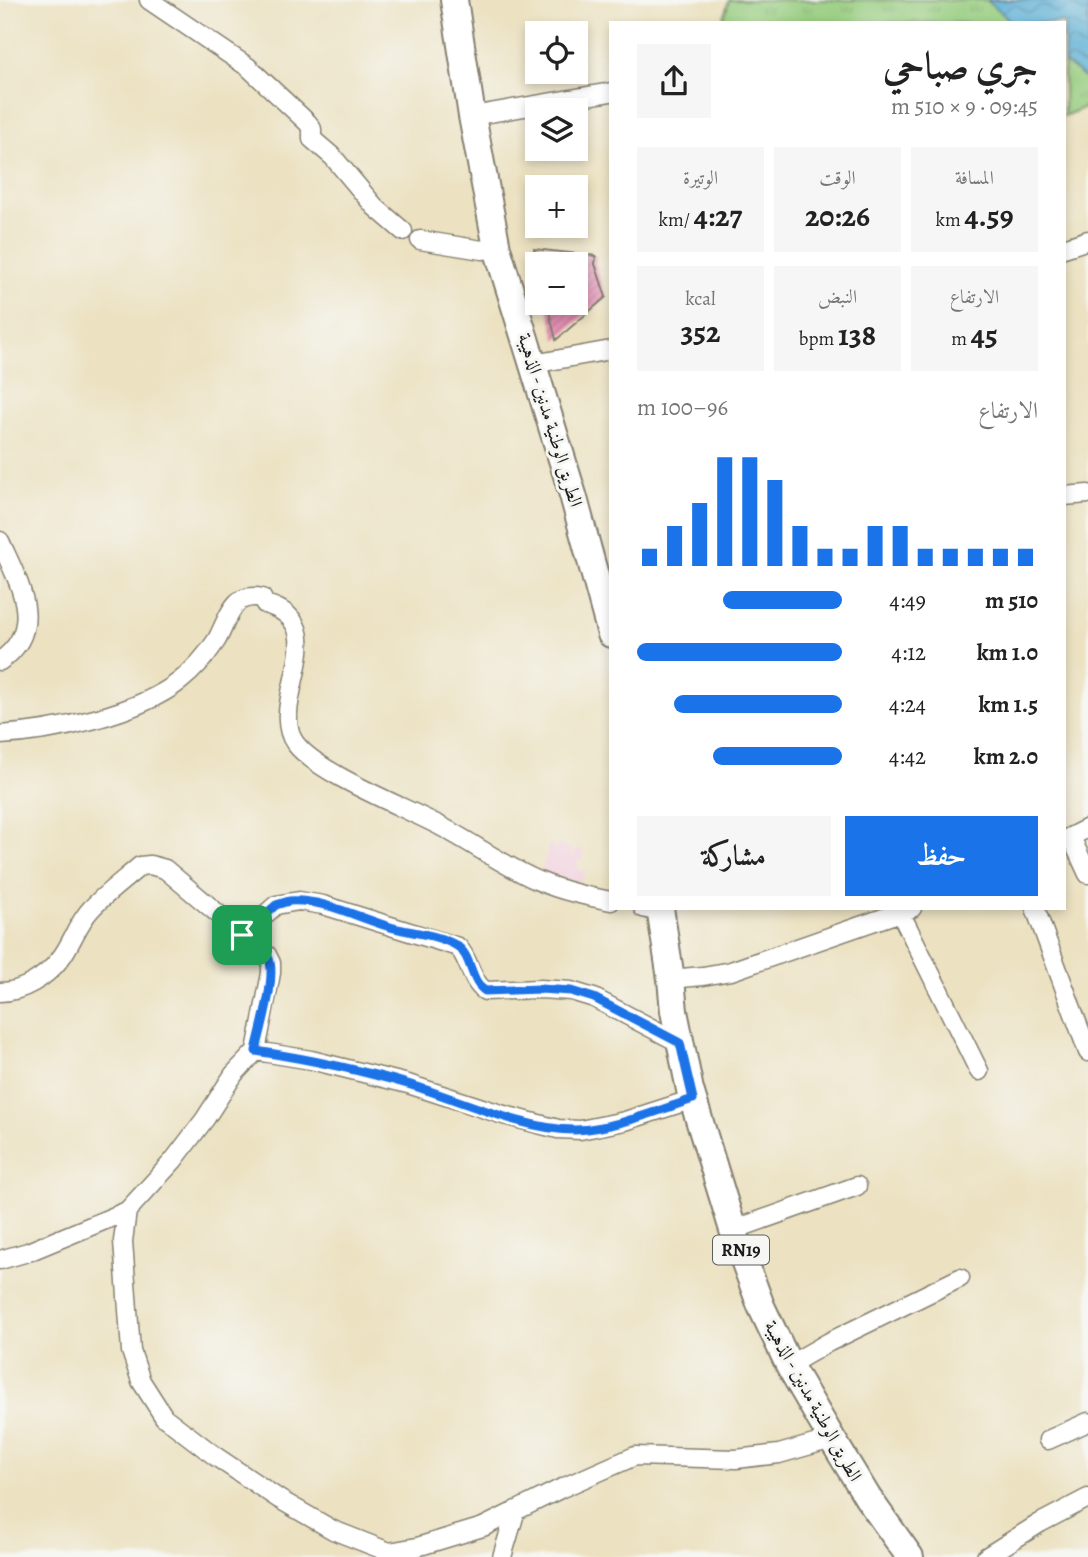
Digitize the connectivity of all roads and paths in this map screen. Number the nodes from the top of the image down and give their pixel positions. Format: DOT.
graph roads {
  1 [pos="149,0"];
  2 [pos="454,0"];
  3 [pos="609,92"];
  4 [pos="472,116"];
  5 [pos="403,231"];
  6 [pos="420,240"];
  7 [pos="1088,240"];
  8 [pos="1066,247"];
  9 [pos="497,248"];
  10 [pos="609,350"];
  11 [pos="533,364"];
  12 [pos="1088,494"];
  13 [pos="1066,496"];
  14 [pos="0,541"];
  15 [pos="609,623"];
  16 [pos="0,661"];
  17 [pos="0,736"];
  18 [pos="1088,828"];
  19 [pos="1067,839"];
  20 [pos="1088,874"];
  21 [pos="609,901"];
  22 [pos="654,910"];
  23 [pos="1036,910"];
  24 [pos="907,911"];
  25 [pos="242,935"];
  26 [pos="671,979"];
  27 [pos="0,992"];
  28 [pos="680,1043"];
  29 [pos="256,1051"];
  30 [pos="1088,1052"];
  31 [pos="979,1071"];
  32 [pos="693,1099"];
  33 [pos="858,1186"];
  34 [pos="128,1210"];
  35 [pos="733,1230"];
  36 [pos="0,1260"];
  37 [pos="960,1278"];
  38 [pos="789,1365"];
  39 [pos="1088,1422"];
  40 [pos="832,1439"];
  41 [pos="1048,1440"];
  42 [pos="1088,1498"];
  43 [pos="516,1510"];
  44 [pos="387,1555"];
  45 [pos="502,1557"];
  46 [pos="910,1557"];
  47 [pos="986,1557"];
  1 -- 5 [label="street"];
  2 -- 4 [label="main road, الطريق الوطنية مدنين - الذهيبة"];
  3 -- 4 [label="street"];
  4 -- 9 [label="main road, الطريق الوطنية مدنين - الذهيبة"];
  6 -- 9 [label="street"];
  7 -- 8 [label="street"];
  9 -- 11 [label="main road, الطريق الوطنية مدنين - الذهيبة"];
  10 -- 11 [label="street"];
  11 -- 15 [label="main road, الطريق الوطنية مدنين - الذهيبة"];
  12 -- 13 [label="street"];
  14 -- 16 [label="street"];
  17 -- 21 [label="street"];
  18 -- 19 [label="street"];
  19 -- 20 [label="street"];
  22 -- 26 [label="main road, الطريق الوطنية مدنين - الذهيبة / RN19"];
  23 -- 30 [label="street"];
  24 -- 26 [label="street"];
  24 -- 31 [label="street"];
  25 -- 27 [label="street"];
  25 -- 28 [label="street"];
  25 -- 29 [label="street"];
  26 -- 28 [label="main road, الطريق الوطنية مدنين - الذهيبة / RN19"];
  28 -- 32 [label="main road, الطريق الوطنية مدنين - الذهيبة / RN19"];
  29 -- 32 [label="street"];
  29 -- 34 [label="street"];
  32 -- 35 [label="main road, الطريق الوطنية مدنين - الذهيبة / RN19"];
  33 -- 35 [label="street"];
  34 -- 36 [label="street"];
  34 -- 44 [label="street"];
  35 -- 38 [label="main road, الطريق الوطنية مدنين - الذهيبة / RN19"];
  37 -- 38 [label="street"];
  38 -- 40 [label="main road, الطريق الوطنية مدنين - الذهيبة / RN19"];
  39 -- 41 [label="street"];
  40 -- 43 [label="street"];
  40 -- 46 [label="main road, الطريق الوطنية مدنين - الذهيبة / RN19"];
  42 -- 47 [label="street"];
  43 -- 44 [label="street"];
  43 -- 45 [label="street"];
}
